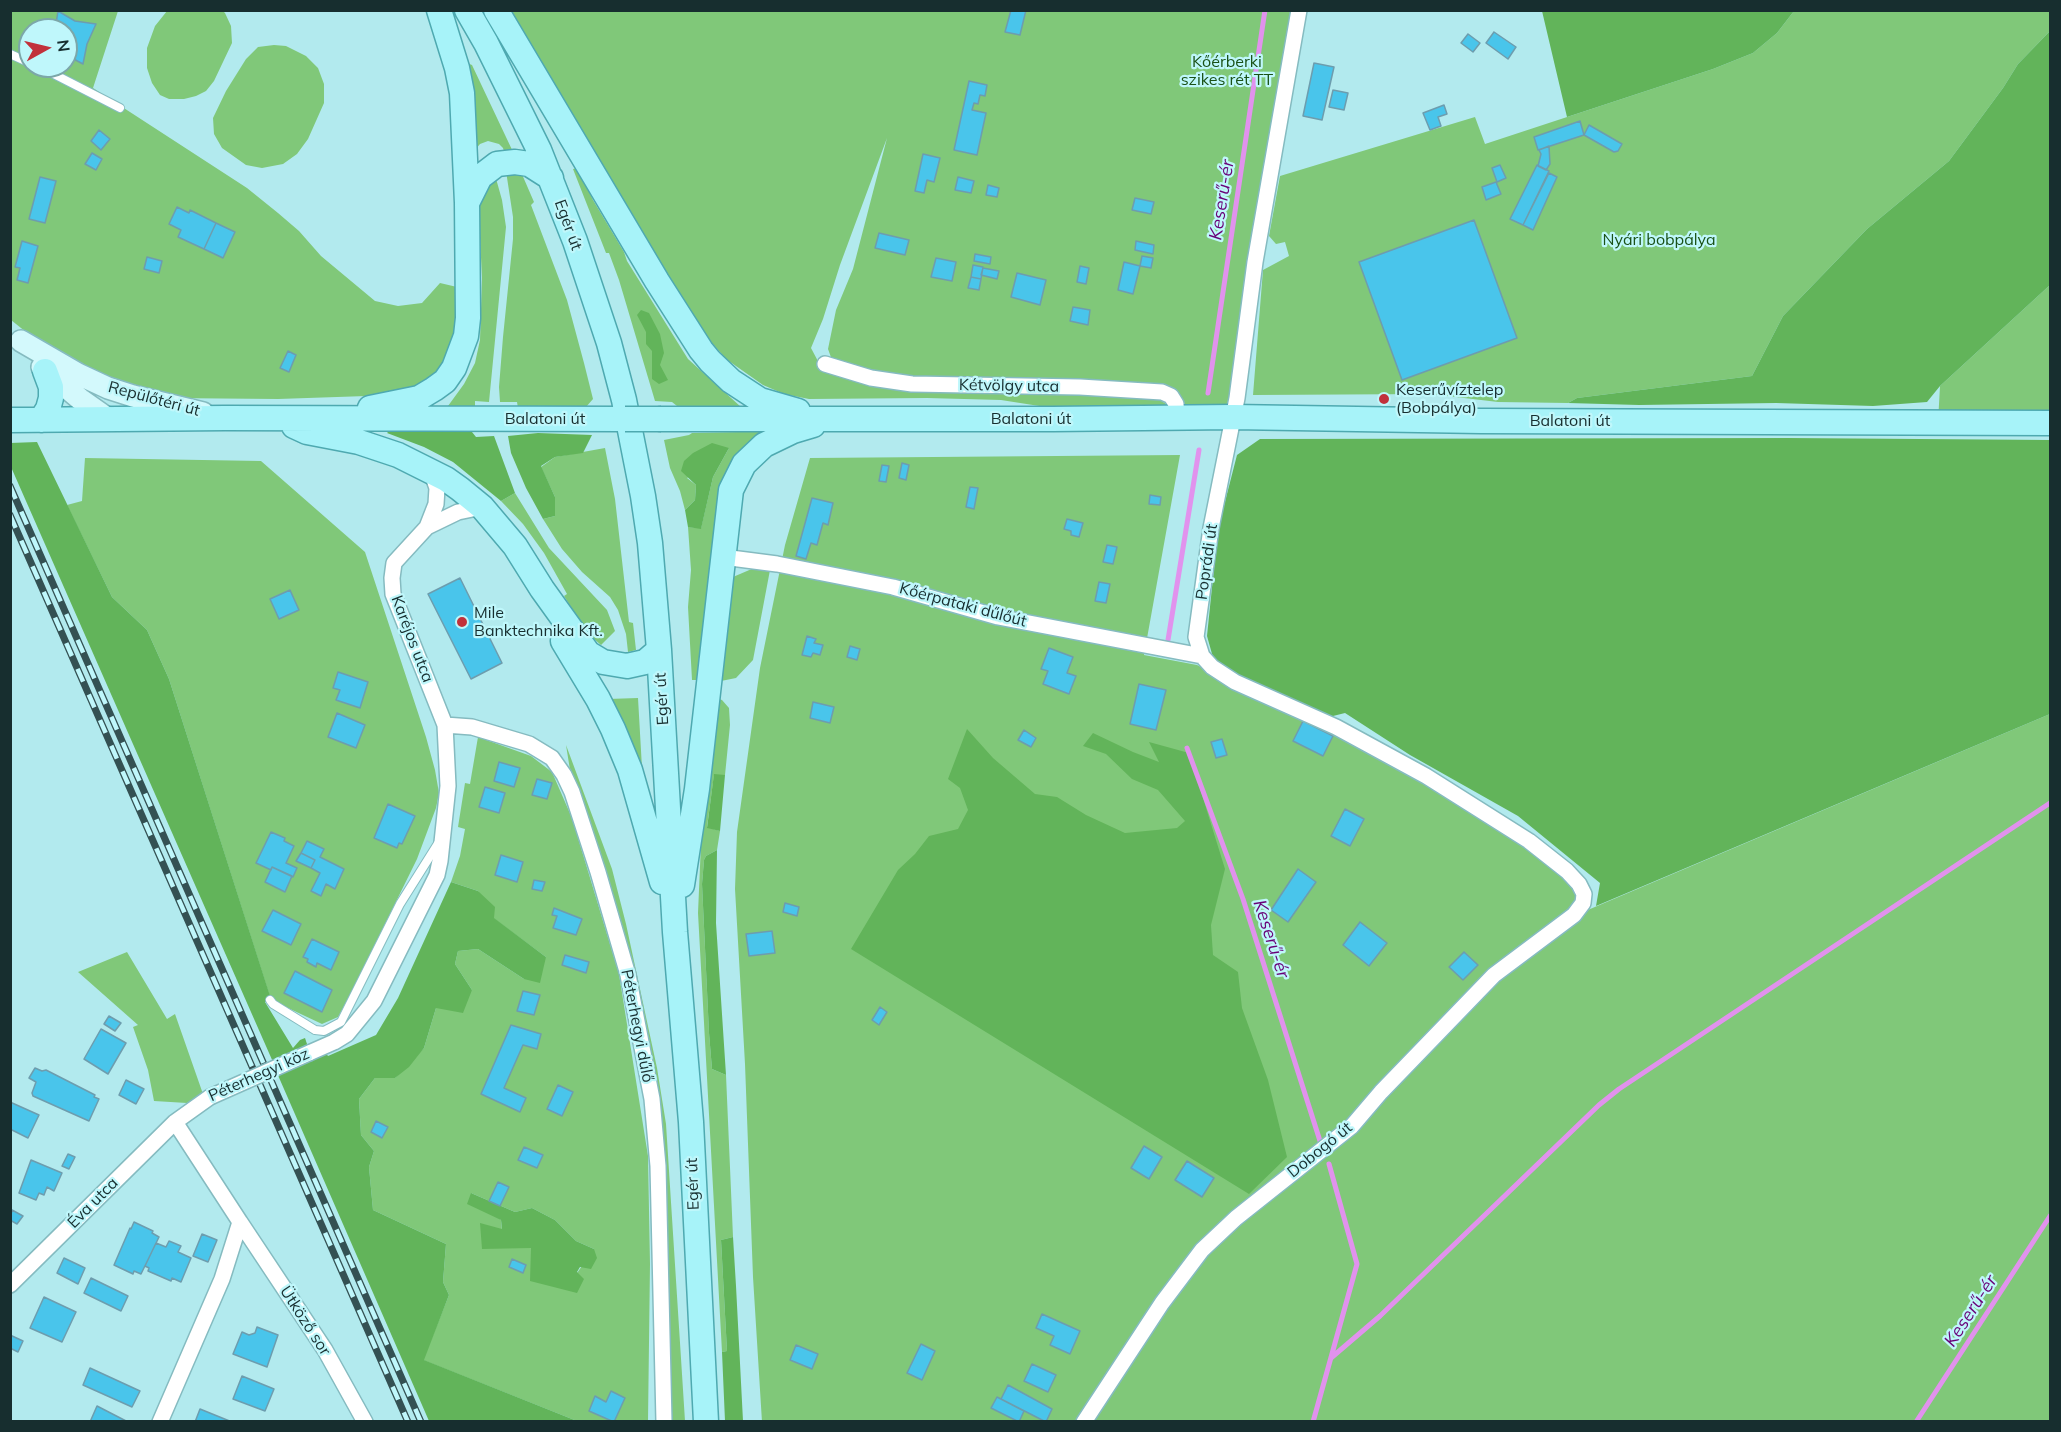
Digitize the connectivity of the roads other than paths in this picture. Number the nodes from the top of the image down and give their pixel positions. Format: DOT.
graph roads {
  1 [pos="439,10"];
  2 [pos="467,10"];
  3 [pos="496,10"];
  4 [pos="1299,10"];
  5 [pos="61,78"];
  6 [pos="120,108"];
  7 [pos="551,178"];
  8 [pos="467,202"];
  9 [pos="16,336"];
  10 [pos="825,364"];
  11 [pos="45,371"];
  12 [pos="1176,417"];
  13 [pos="1233,417"];
  14 [pos="107,418"];
  15 [pos="225,418"];
  16 [pos="278,418"];
  17 [pos="832,419"];
  18 [pos="27,420"];
  19 [pos="2050,423"];
  20 [pos="431,471"];
  21 [pos="482,507"];
  22 [pos="427,528"];
  23 [pos="723,557"];
  24 [pos="542,589"];
  25 [pos="659,650"];
  26 [pos="1202,656"];
  27 [pos="445,725"];
  28 [pos="443,837"];
  29 [pos="675,932"];
  30 [pos="270,1000"];
  31 [pos="175,1122"];
  32 [pos="240,1222"];
  33 [pos="10,1286"];
  34 [pos="159,1422"];
  35 [pos="365,1422"];
  36 [pos="664,1422"];
  37 [pos="706,1422"];
  38 [pos="1084,1422"];
  1 -- 8 [label="main road"];
  2 -- 7 [label="main road, Egér út"];
  3 -- 17 [label="main road"];
  4 -- 13 [label="street, Poprádi út"];
  5 -- 6 [label="lane"];
  7 -- 8 [label="main road"];
  7 -- 25 [label="main road, Egér út"];
  8 -- 16 [label="main road"];
  9 -- 11 [label="street, Repülőtéri út"];
  9 -- 15 [label="street, Repülőtéri út"];
  10 -- 12 [label="street, Kétvölgy utca"];
  11 -- 14 [label="street, Repülőtéri út"];
  11 -- 18 [label="main road"];
  12 -- 13 [label="main road, Balatoni út"];
  12 -- 17 [label="main road, Balatoni út"];
  13 -- 19 [label="main road, Balatoni út"];
  13 -- 26 [label="street, Poprádi út"];
  14 -- 15 [label="main road, Balatoni út"];
  14 -- 18 [label="main road, Balatoni út"];
  15 -- 16 [label="main road, Balatoni út"];
  16 -- 17 [label="main road, Balatoni út, bridge"];
  16 -- 20 [label="main road"];
  17 -- 23 [label="main road"];
  20 -- 21 [label="main road"];
  20 -- 22 [label="street, Karéjos utca"];
  21 -- 22 [label="street, Karéjos utca"];
  21 -- 24 [label="main road"];
  22 -- 27 [label="street, Karéjos utca"];
  23 -- 26 [label="street, Kőérpataki dűlőút"];
  23 -- 29 [label="main road"];
  24 -- 25 [label="main road"];
  24 -- 29 [label="main road"];
  25 -- 29 [label="main road, Egér út"];
  26 -- 38 [label="street, Dobogó út"];
  27 -- 28 [label="street, Péterhegyi köz"];
  27 -- 36 [label="street, Péterhegyi dűlő"];
  28 -- 30 [label="lane"];
  28 -- 31 [label="street, Péterhegyi köz, bridge"];
  29 -- 37 [label="main road, Egér út"];
  31 -- 32 [label="street"];
  31 -- 33 [label="street, Éva utca"];
  32 -- 34 [label="street"];
  32 -- 35 [label="street, Ütköző sor"];
}
